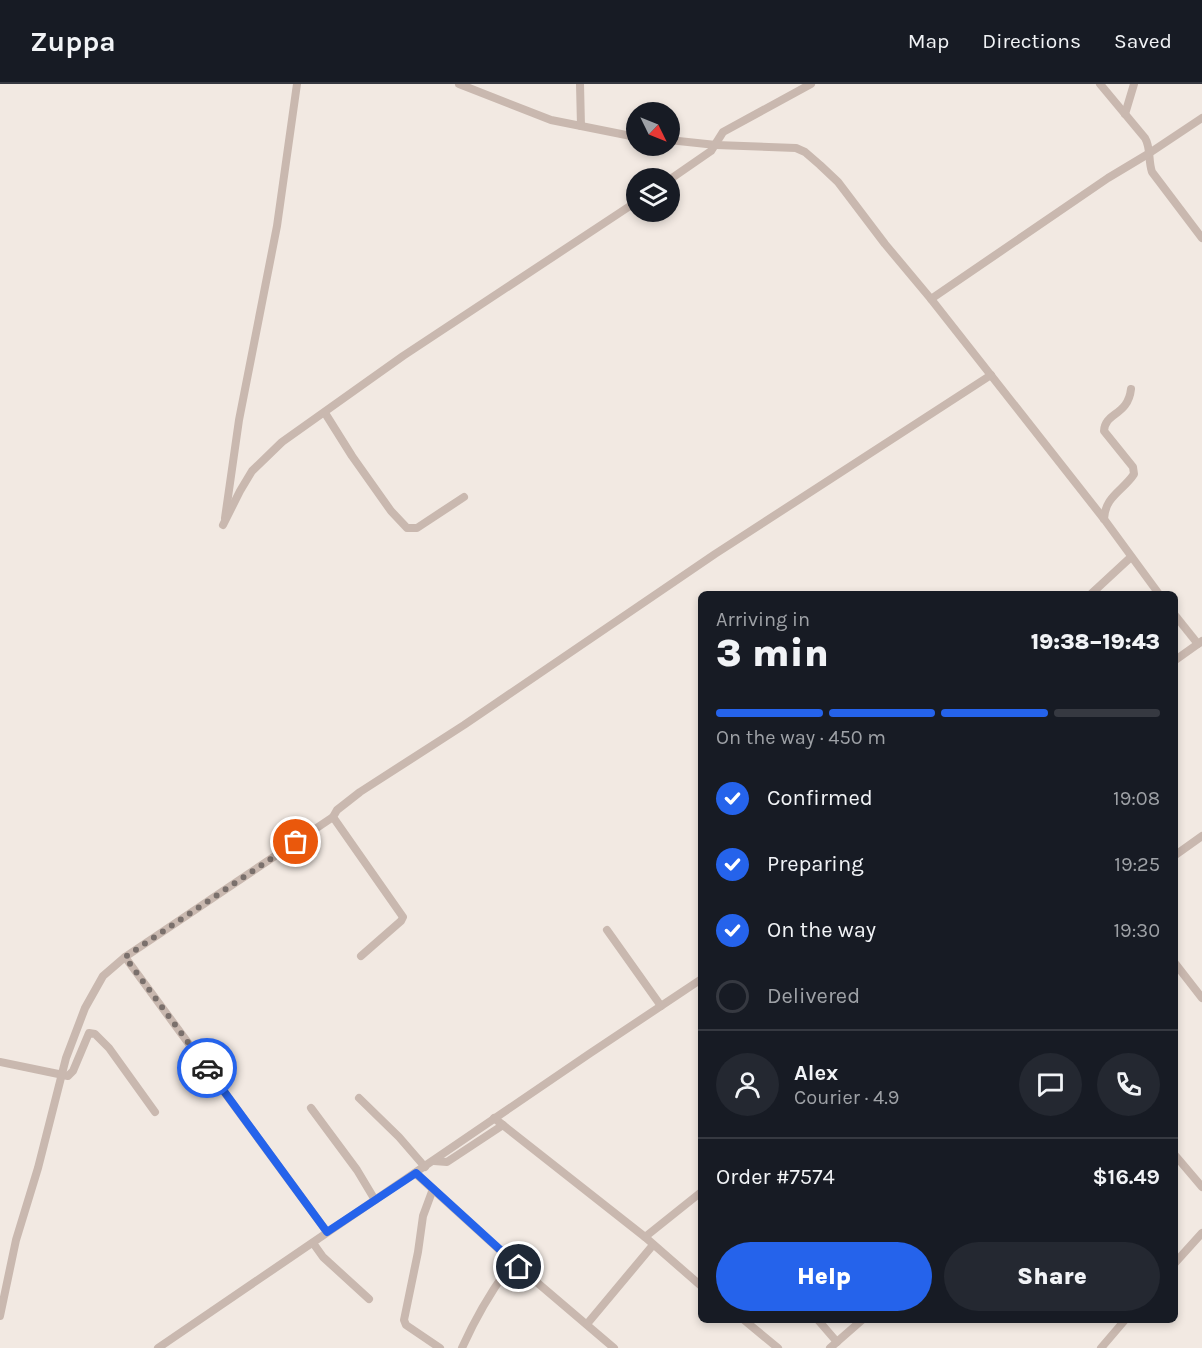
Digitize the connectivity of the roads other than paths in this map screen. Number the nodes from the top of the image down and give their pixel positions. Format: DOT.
graph roads {
  1 [pos="297,84"];
  2 [pos="459,84"];
  3 [pos="580,84"];
  4 [pos="811,84"];
  5 [pos="1100,84"];
  6 [pos="1134,84"];
  7 [pos="1125,114"];
  8 [pos="1202,117"];
  9 [pos="581,126"];
  10 [pos="626,135"];
  11 [pos="680,142"];
  12 [pos="716,145"];
  13 [pos="1148,154"];
  14 [pos="680,173"];
  15 [pos="626,209"];
  16 [pos="1202,238"];
  17 [pos="931,299"];
  18 [pos="991,375"];
  19 [pos="1131,389"];
  20 [pos="325,413"];
  21 [pos="464,497"];
  22 [pos="1104,519"];
  23 [pos="1131,557"];
  24 [pos="1095,591"];
  25 [pos="1157,591"];
  26 [pos="1178,618"];
  27 [pos="1200,643"];
  28 [pos="1178,658"];
  29 [pos="333,817"];
  30 [pos="1202,836"];
  31 [pos="1178,853"];
  32 [pos="607,930"];
  33 [pos="361,956"];
  34 [pos="125,957"];
  35 [pos="1178,967"];
  36 [pos="698,981"];
  37 [pos="1202,998"];
  38 [pos="661,1005"];
  39 [pos="0,1062"];
  40 [pos="61,1076"];
  41 [pos="359,1098"];
  42 [pos="311,1108"];
  43 [pos="155,1112"];
  44 [pos="495,1118"];
  45 [pos="503,1125"];
  46 [pos="1178,1159"];
  47 [pos="434,1161"];
  48 [pos="425,1167"];
  49 [pos="416,1173"];
  50 [pos="1202,1187"];
  51 [pos="433,1189"];
  52 [pos="698,1194"];
  53 [pos="375,1200"];
  54 [pos="327,1232"];
  55 [pos="1202,1233"];
  56 [pos="645,1237"];
  57 [pos="313,1243"];
  58 [pos="653,1245"];
  59 [pos="1178,1260"];
  60 [pos="513,1262"];
  61 [pos="698,1282"];
  62 [pos="369,1299"];
  63 [pos="0,1316"];
  64 [pos="748,1323"];
  65 [pos="821,1323"];
  66 [pos="859,1323"];
  67 [pos="1113,1323"];
  68 [pos="1122,1323"];
  69 [pos="587,1324"];
  70 [pos="1117,1329"];
  71 [pos="837,1342"];
  72 [pos="158,1348"];
  73 [pos="440,1348"];
  74 [pos="462,1348"];
  75 [pos="614,1348"];
  76 [pos="778,1348"];
  77 [pos="830,1348"];
  78 [pos="1101,1348"];
  1 -- 20 [label="street"];
  2 -- 9 [label="street"];
  3 -- 9 [label="street"];
  4 -- 12 [label="street"];
  5 -- 7 [label="street"];
  6 -- 7 [label="street"];
  7 -- 13 [label="street"];
  8 -- 13 [label="street"];
  9 -- 10 [label="street"];
  11 -- 12 [label="street"];
  12 -- 14 [label="street"];
  12 -- 17 [label="street"];
  13 -- 16 [label="street"];
  13 -- 17 [label="street"];
  15 -- 20 [label="street"];
  17 -- 18 [label="street"];
  18 -- 22 [label="street"];
  18 -- 29 [label="street"];
  19 -- 22 [label="street"];
  20 -- 21 [label="street"];
  22 -- 23 [label="street"];
  23 -- 24 [label="street"];
  23 -- 25 [label="street"];
  26 -- 27 [label="street"];
  27 -- 28 [label="street"];
  29 -- 33 [label="street"];
  29 -- 34 [label="street"];
  30 -- 31 [label="street"];
  32 -- 38 [label="street"];
  34 -- 40 [label="street"];
  34 -- 54 [label="street"];
  35 -- 37 [label="street"];
  36 -- 38 [label="street"];
  38 -- 44 [label="street"];
  39 -- 40 [label="street"];
  40 -- 43 [label="street"];
  40 -- 63 [label="street"];
  41 -- 48 [label="street"];
  42 -- 53 [label="street"];
  44 -- 45 [label="street"];
  44 -- 47 [label="street"];
  45 -- 47 [label="street"];
  45 -- 56 [label="street"];
  46 -- 50 [label="street"];
  47 -- 48 [label="street"];
  48 -- 49 [label="street"];
  49 -- 51 [label="street"];
  49 -- 53 [label="street"];
  51 -- 60 [label="street"];
  51 -- 73 [label="street"];
  52 -- 56 [label="street"];
  53 -- 54 [label="street"];
  54 -- 57 [label="street"];
  55 -- 59 [label="street"];
  56 -- 58 [label="street"];
  57 -- 62 [label="street"];
  57 -- 72 [label="street"];
  58 -- 61 [label="street"];
  58 -- 69 [label="street"];
  60 -- 69 [label="street"];
  60 -- 74 [label="street"];
  64 -- 76 [label="street"];
  65 -- 71 [label="street"];
  66 -- 71 [label="street"];
  67 -- 70 [label="street"];
  68 -- 70 [label="street"];
  69 -- 75 [label="street"];
  70 -- 78 [label="street"];
  71 -- 77 [label="street"];
}
